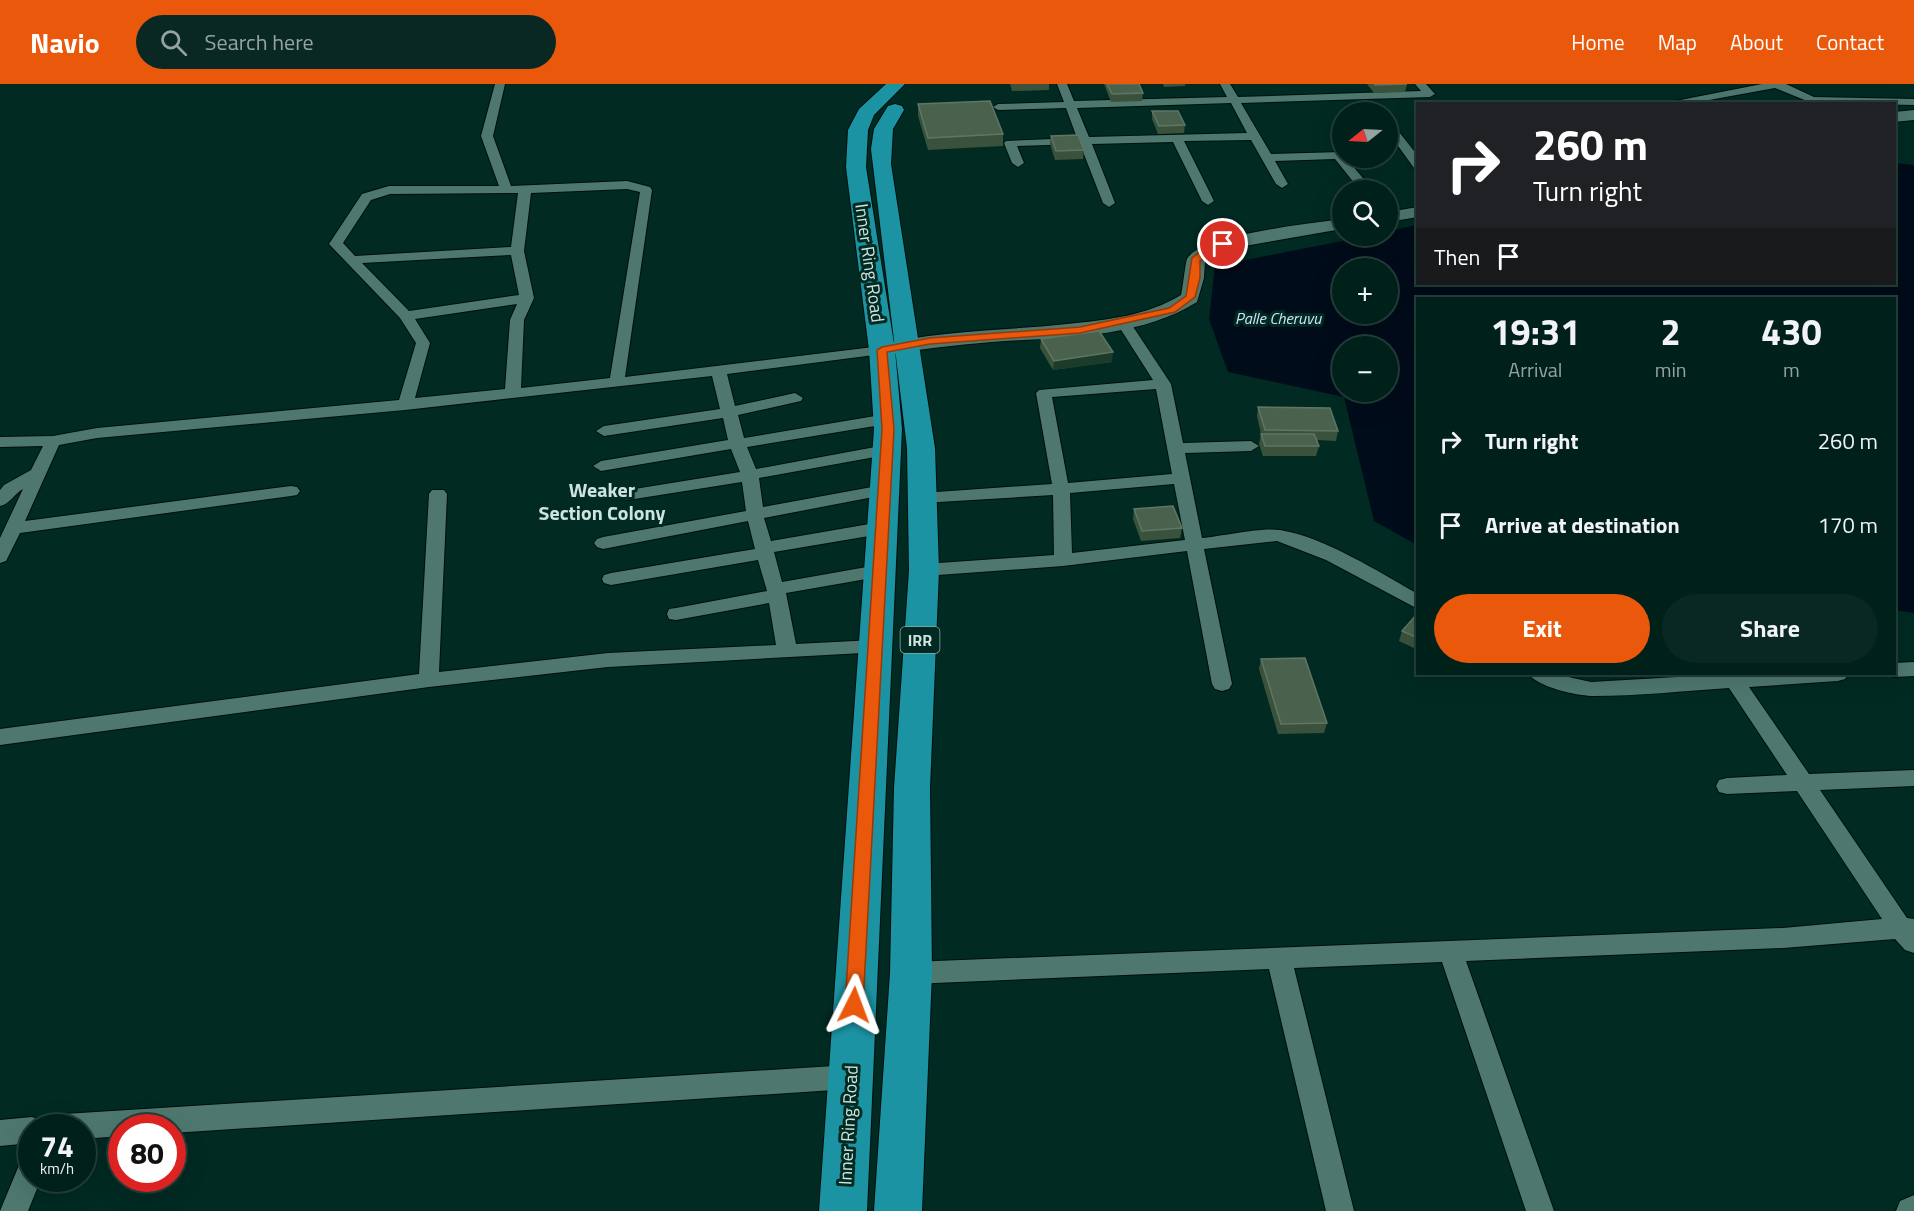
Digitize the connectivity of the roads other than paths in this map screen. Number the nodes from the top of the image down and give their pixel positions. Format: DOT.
graph roads {
  1 [pos="500,84"];
  2 [pos="896,84"];
  3 [pos="918,84"];
  4 [pos="1062,84"];
  5 [pos="1225,84"];
  6 [pos="1358,84"];
  7 [pos="1420,84"];
  8 [pos="1777,84"];
  9 [pos="1430,94"];
  10 [pos="1370,100"];
  11 [pos="1234,101"];
  12 [pos="1436,102"];
  13 [pos="1676,102"];
  14 [pos="1914,102"];
  15 [pos="1069,105"];
  16 [pos="998,106"];
  17 [pos="1914,115"];
  18 [pos="1896,117"];
  19 [pos="1255,136"];
  20 [pos="1177,138"];
  21 [pos="1398,139"];
  22 [pos="1084,140"];
  23 [pos="1407,152"];
  24 [pos="1332,155"];
  25 [pos="1268,158"];
  26 [pos="1018,163"];
  27 [pos="1282,184"];
  28 [pos="506,190"];
  29 [pos="525,190"];
  30 [pos="1209,201"];
  31 [pos="1109,203"];
  32 [pos="1416,212"];
  33 [pos="1398,215"];
  34 [pos="1332,226"];
  35 [pos="517,251"];
  36 [pos="350,260"];
  37 [pos="527,298"];
  38 [pos="406,316"];
  39 [pos="1123,322"];
  40 [pos="895,347"];
  41 [pos="719,372"];
  42 [pos="617,382"];
  43 [pos="1163,384"];
  44 [pos="513,393"];
  45 [pos="795,398"];
  46 [pos="405,405"];
  47 [pos="729,412"];
  48 [pos="604,431"];
  49 [pos="887,435"];
  50 [pos="53,441"];
  51 [pos="0,442"];
  52 [pos="737,443"];
  53 [pos="1251,446"];
  54 [pos="1176,448"];
  55 [pos="601,466"];
  56 [pos="39,473"];
  57 [pos="750,476"];
  58 [pos="1181,478"];
  59 [pos="1061,489"];
  60 [pos="883,490"];
  61 [pos="291,491"];
  62 [pos="438,494"];
  63 [pos="628,495"];
  64 [pos="922,498"];
  65 [pos="0,501"];
  66 [pos="755,516"];
  67 [pos="13,528"];
  68 [pos="881,528"];
  69 [pos="603,543"];
  70 [pos="1194,545"];
  71 [pos="765,550"];
  72 [pos="0,557"];
  73 [pos="1062,560"];
  74 [pos="924,570"];
  75 [pos="878,571"];
  76 [pos="610,579"];
  77 [pos="776,592"];
  78 [pos="1416,602"];
  79 [pos="676,614"];
  80 [pos="874,647"];
  81 [pos="787,650"];
  82 [pos="1914,669"];
  83 [pos="1896,670"];
  84 [pos="1541,675"];
  85 [pos="1821,675"];
  86 [pos="429,680"];
  87 [pos="1734,680"];
  88 [pos="1222,684"];
  89 [pos="0,737"];
  90 [pos="1914,778"];
  91 [pos="1803,782"];
  92 [pos="1727,786"];
  93 [pos="1910,933"];
  94 [pos="1450,951"];
  95 [pos="1279,958"];
  96 [pos="911,973"];
  97 [pos="850,1077"];
  98 [pos="96,1125"];
  99 [pos="18,1131"];
  100 [pos="0,1133"];
  101 [pos="22,1192"];
  102 [pos="1914,1209"];
  103 [pos="14,1211"];
  104 [pos="843,1211"];
  105 [pos="898,1211"];
  106 [pos="1340,1211"];
  107 [pos="1540,1211"];
  108 [pos="1910,1211"];
  1 -- 28 [label="street"];
  2 -- 40 [label="highway, Inner Ring Road / IRR"];
  3 -- 40 [label="highway, Inner Ring Road / IRR"];
  4 -- 15 [label="street"];
  5 -- 11 [label="street"];
  6 -- 10 [label="street"];
  7 -- 9 [label="street"];
  8 -- 13 [label="street"];
  8 -- 14 [label="street"];
  9 -- 10 [label="street"];
  9 -- 12 [label="street"];
  10 -- 11 [label="street"];
  11 -- 15 [label="street"];
  11 -- 19 [label="street"];
  15 -- 16 [label="street"];
  15 -- 22 [label="street"];
  17 -- 18 [label="street"];
  19 -- 20 [label="street"];
  19 -- 25 [label="street"];
  20 -- 22 [label="street"];
  20 -- 30 [label="street"];
  21 -- 23 [label="street"];
  22 -- 26 [label="street"];
  22 -- 31 [label="street"];
  24 -- 25 [label="street"];
  25 -- 27 [label="street"];
  28 -- 29 [label="street"];
  28 -- 36 [label="street"];
  29 -- 35 [label="street"];
  29 -- 42 [label="street"];
  32 -- 33 [label="street"];
  34 -- 39 [label="street"];
  35 -- 36 [label="street"];
  35 -- 37 [label="street"];
  36 -- 38 [label="street"];
  37 -- 38 [label="street"];
  37 -- 44 [label="street"];
  38 -- 46 [label="street"];
  39 -- 40 [label="street"];
  39 -- 43 [label="street"];
  40 -- 41 [label="street"];
  40 -- 49 [label="highway, Inner Ring Road / IRR"];
  40 -- 64 [label="highway, Inner Ring Road / IRR"];
  41 -- 42 [label="street"];
  41 -- 47 [label="street"];
  42 -- 44 [label="street"];
  43 -- 54 [label="street"];
  43 -- 59 [label="street"];
  44 -- 46 [label="street"];
  45 -- 47 [label="street"];
  46 -- 50 [label="street"];
  47 -- 48 [label="street"];
  47 -- 52 [label="street"];
  49 -- 52 [label="street"];
  49 -- 57 [label="street"];
  49 -- 60 [label="highway, Inner Ring Road / IRR"];
  50 -- 51 [label="street"];
  50 -- 56 [label="street"];
  52 -- 55 [label="street"];
  52 -- 57 [label="street"];
  53 -- 54 [label="street"];
  54 -- 58 [label="street"];
  56 -- 65 [label="street"];
  56 -- 67 [label="street"];
  57 -- 63 [label="street"];
  57 -- 66 [label="street"];
  58 -- 59 [label="street"];
  58 -- 70 [label="street"];
  59 -- 64 [label="street"];
  59 -- 73 [label="street"];
  60 -- 66 [label="street"];
  60 -- 68 [label="highway, Inner Ring Road / IRR"];
  61 -- 67 [label="street"];
  62 -- 86 [label="street"];
  64 -- 74 [label="highway, Inner Ring Road / IRR"];
  66 -- 69 [label="street"];
  66 -- 71 [label="street"];
  67 -- 72 [label="street"];
  68 -- 71 [label="street"];
  68 -- 75 [label="highway, Inner Ring Road / IRR"];
  70 -- 73 [label="street"];
  70 -- 78 [label="street"];
  70 -- 88 [label="street"];
  71 -- 76 [label="street"];
  71 -- 77 [label="street"];
  73 -- 74 [label="street"];
  74 -- 96 [label="highway, Inner Ring Road / IRR"];
  75 -- 77 [label="street"];
  75 -- 80 [label="highway, Inner Ring Road / IRR"];
  77 -- 79 [label="street"];
  77 -- 81 [label="street"];
  80 -- 81 [label="street"];
  80 -- 97 [label="highway, Inner Ring Road / IRR"];
  81 -- 86 [label="street"];
  82 -- 83 [label="street"];
  84 -- 87 [label="street"];
  85 -- 87 [label="street"];
  86 -- 89 [label="street"];
  87 -- 91 [label="street"];
  90 -- 91 [label="street"];
  91 -- 92 [label="street"];
  91 -- 93 [label="street"];
  93 -- 94 [label="street"];
  94 -- 95 [label="street"];
  94 -- 107 [label="street"];
  95 -- 96 [label="street"];
  95 -- 106 [label="street"];
  96 -- 105 [label="highway, Inner Ring Road / IRR"];
  97 -- 98 [label="street"];
  97 -- 104 [label="highway, Inner Ring Road / IRR"];
  99 -- 100 [label="street"];
  101 -- 103 [label="street"];
  102 -- 108 [label="street"];
}
